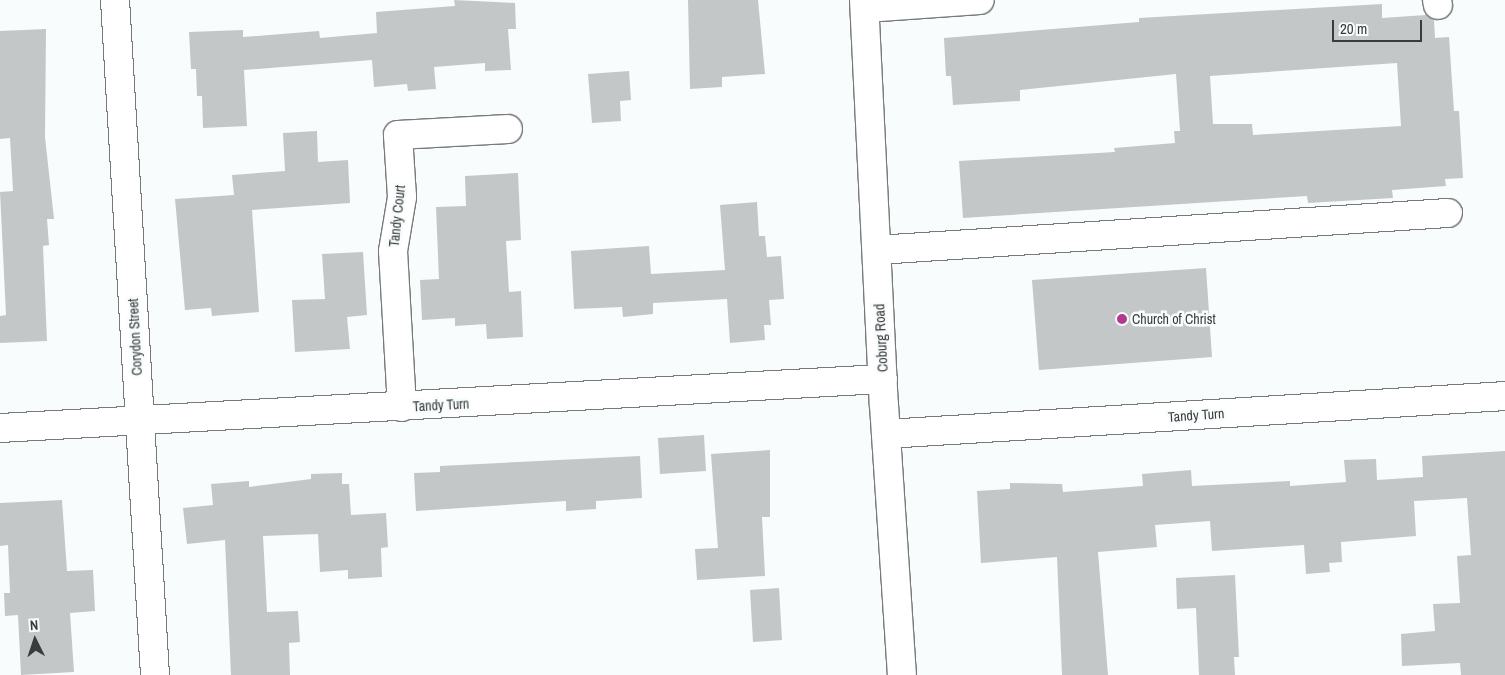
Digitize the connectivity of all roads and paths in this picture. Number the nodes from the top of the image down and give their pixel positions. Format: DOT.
graph roads {
  1 [pos="116,0"];
  2 [pos="980,0"];
  3 [pos="865,4"];
  4 [pos="508,129"];
  5 [pos="1448,214"];
  6 [pos="877,250"];
  7 [pos="883,379"];
  8 [pos="1505,396"];
  9 [pos="402,407"];
  10 [pos="140,420"];
  11 [pos="0,428"];
  12 [pos="886,434"];
  13 [pos="155,675"];
  14 [pos="902,675"];
  1 -- 10 [label="street, Corydon Street"];
  2 -- 3 [label="street"];
  3 -- 6 [label="street, Coburg Road"];
  4 -- 9 [label="street, Tandy Court"];
  5 -- 6 [label="street"];
  6 -- 7 [label="street, Coburg Road"];
  7 -- 9 [label="street, Tandy Turn"];
  7 -- 12 [label="street, Coburg Road"];
  8 -- 12 [label="street, Tandy Turn"];
  9 -- 10 [label="street, Tandy Turn"];
  10 -- 11 [label="street, Tandy Turn"];
  10 -- 13 [label="street, Corydon Street"];
  12 -- 14 [label="street, Coburg Road"];
}
